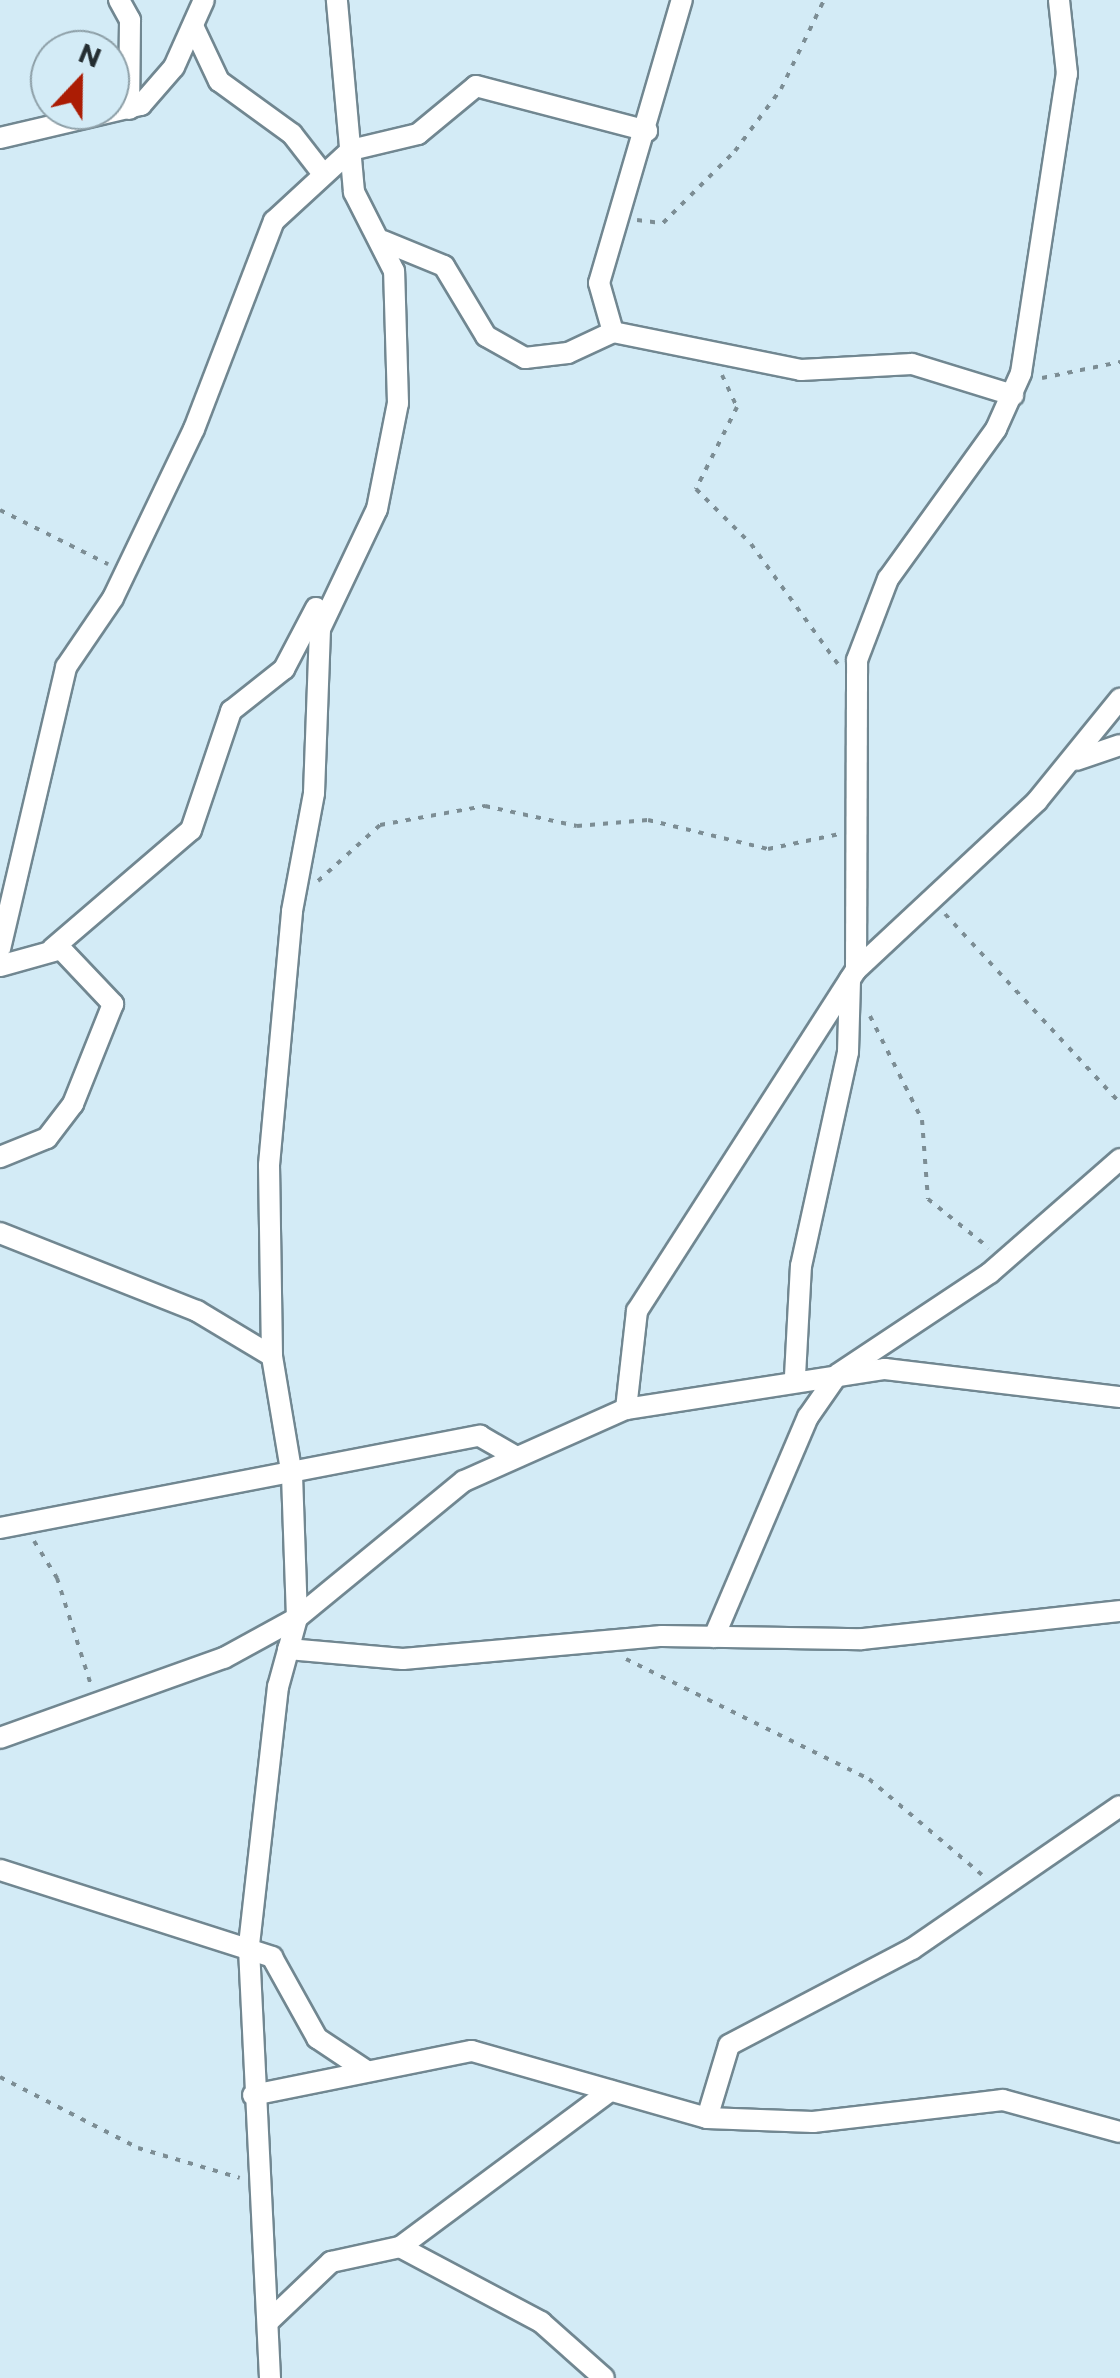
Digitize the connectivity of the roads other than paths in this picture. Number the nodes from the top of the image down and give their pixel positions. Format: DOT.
graph roads {
  1 [pos="118,0"];
  2 [pos="204,0"];
  3 [pos="337,0"];
  4 [pos="682,0"];
  5 [pos="1059,0"];
  6 [pos="193,26"];
  7 [pos="130,30"];
  8 [pos="130,109"];
  9 [pos="36,130"];
  10 [pos="646,131"];
  11 [pos="0,138"];
  12 [pos="352,150"];
  13 [pos="323,174"];
  14 [pos="383,240"];
  15 [pos="613,332"];
  16 [pos="1015,389"];
  17 [pos="331,597"];
  18 [pos="1120,699"];
  19 [pos="1120,746"];
  20 [pos="1076,760"];
  21 [pos="0,843"];
  22 [pos="18,858"];
  23 [pos="0,949"];
  24 [pos="52,949"];
  25 [pos="0,966"];
  26 [pos="853,975"];
  27 [pos="0,1157"];
  28 [pos="1120,1159"];
  29 [pos="0,1232"];
  30 [pos="272,1356"];
  31 [pos="838,1374"];
  32 [pos="794,1376"];
  33 [pos="1120,1397"];
  34 [pos="626,1409"];
  35 [pos="513,1455"];
  36 [pos="292,1476"];
  37 [pos="0,1528"];
  38 [pos="1120,1612"];
  39 [pos="298,1618"];
  40 [pos="714,1636"];
  41 [pos="288,1649"];
  42 [pos="0,1738"];
  43 [pos="1120,1806"];
  44 [pos="0,1870"];
  45 [pos="250,1946"];
  46 [pos="365,2070"];
  47 [pos="610,2091"];
  48 [pos="253,2095"];
  49 [pos="707,2118"];
  50 [pos="1120,2132"];
  51 [pos="400,2247"];
  52 [pos="269,2321"];
  53 [pos="270,2378"];
  54 [pos="604,2378"];
  1 -- 7 [label="street"];
  2 -- 6 [label="street"];
  3 -- 12 [label="street"];
  4 -- 10 [label="street"];
  5 -- 16 [label="street"];
  6 -- 8 [label="street"];
  6 -- 13 [label="street"];
  9 -- 11 [label="street"];
  10 -- 12 [label="street"];
  10 -- 15 [label="street"];
  12 -- 13 [label="street"];
  12 -- 14 [label="street"];
  13 -- 22 [label="street"];
  14 -- 15 [label="street"];
  14 -- 17 [label="street"];
  15 -- 16 [label="street"];
  16 -- 26 [label="street"];
  17 -- 24 [label="street"];
  17 -- 30 [label="street"];
  18 -- 20 [label="street"];
  19 -- 20 [label="street"];
  20 -- 26 [label="street"];
  21 -- 22 [label="street"];
  22 -- 23 [label="street"];
  24 -- 25 [label="street"];
  24 -- 27 [label="street"];
  26 -- 32 [label="street"];
  26 -- 34 [label="street"];
  28 -- 31 [label="street"];
  29 -- 30 [label="street"];
  30 -- 36 [label="street"];
  31 -- 32 [label="street"];
  31 -- 33 [label="street"];
  31 -- 40 [label="street"];
  32 -- 34 [label="street"];
  34 -- 35 [label="street"];
  35 -- 36 [label="street"];
  35 -- 39 [label="street"];
  36 -- 37 [label="street"];
  36 -- 39 [label="street"];
  38 -- 40 [label="street"];
  39 -- 41 [label="street"];
  39 -- 42 [label="street"];
  40 -- 41 [label="street"];
  41 -- 45 [label="street"];
  43 -- 49 [label="street"];
  44 -- 45 [label="street"];
  45 -- 46 [label="street"];
  45 -- 48 [label="street"];
  46 -- 47 [label="street"];
  46 -- 48 [label="street"];
  47 -- 49 [label="street"];
  47 -- 51 [label="street"];
  48 -- 52 [label="street"];
  49 -- 50 [label="street"];
  51 -- 52 [label="street"];
  51 -- 54 [label="street"];
  52 -- 53 [label="street"];
}
